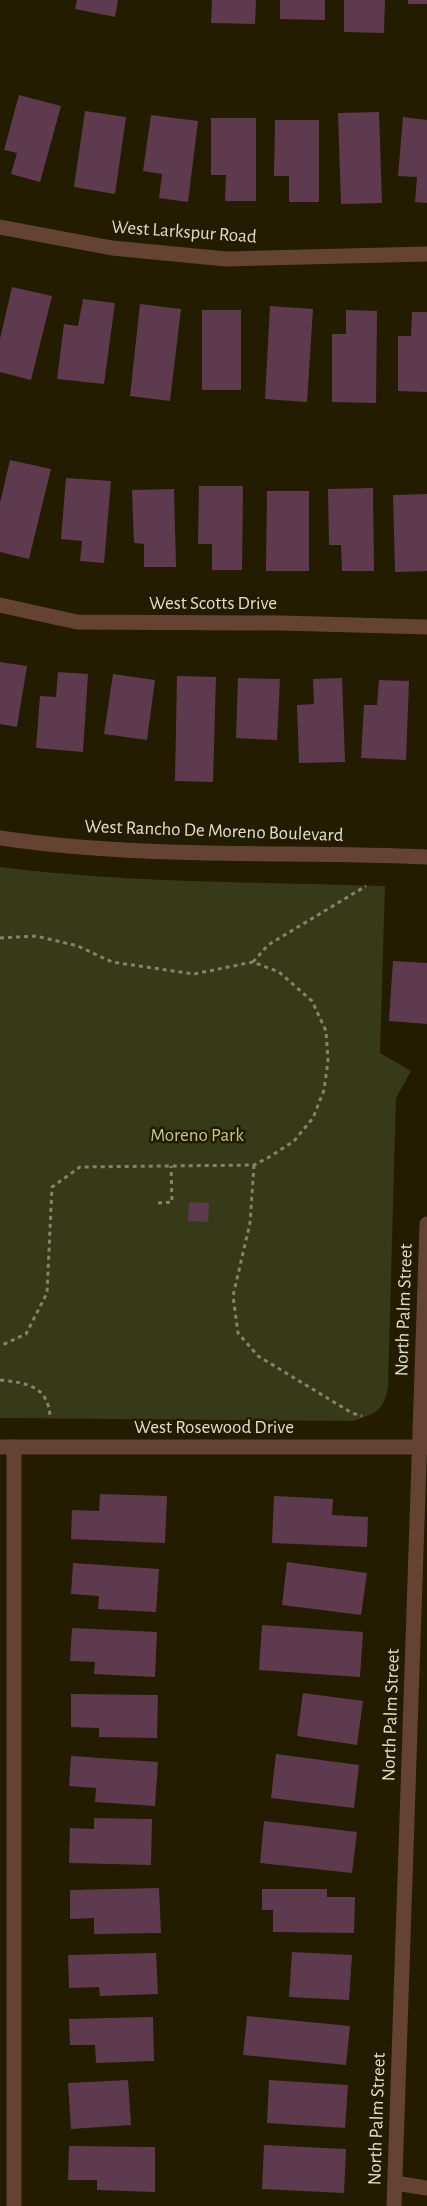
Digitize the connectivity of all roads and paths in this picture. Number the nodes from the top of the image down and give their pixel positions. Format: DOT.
graph roads {
  1 [pos="0,227"];
  2 [pos="427,254"];
  3 [pos="0,605"];
  4 [pos="427,627"];
  5 [pos="0,838"];
  6 [pos="427,857"];
  7 [pos="366,886"];
  8 [pos="0,938"];
  9 [pos="253,962"];
  10 [pos="254,1165"];
  11 [pos="172,1166"];
  12 [pos="158,1202"];
  13 [pos="427,1224"];
  14 [pos="0,1346"];
  15 [pos="0,1380"];
  16 [pos="362,1416"];
  17 [pos="50,1418"];
  18 [pos="7,1447"];
  19 [pos="424,1447"];
  20 [pos="7,1812"];
  21 [pos="395,2183"];
  22 [pos="427,2188"];
  23 [pos="7,2190"];
  24 [pos="14,2206"];
  25 [pos="394,2206"];
  1 -- 2 [label="street, West Larkspur Road"];
  3 -- 4 [label="street, West Scotts Drive"];
  5 -- 6 [label="street, West Rancho De Moreno Boulevard"];
  7 -- 9 [label="path"];
  8 -- 9 [label="path"];
  9 -- 10 [label="path"];
  10 -- 11 [label="path"];
  10 -- 16 [label="path"];
  11 -- 12 [label="path"];
  11 -- 14 [label="path"];
  13 -- 19 [label="street, North Palm Street"];
  15 -- 17 [label="path"];
  18 -- 19 [label="street, West Rosewood Drive"];
  18 -- 20 [label="street"];
  19 -- 21 [label="street, North Palm Street"];
  20 -- 23 [label="street"];
  21 -- 22 [label="street"];
  21 -- 25 [label="street, North Palm Street"];
  23 -- 24 [label="street"];
}
